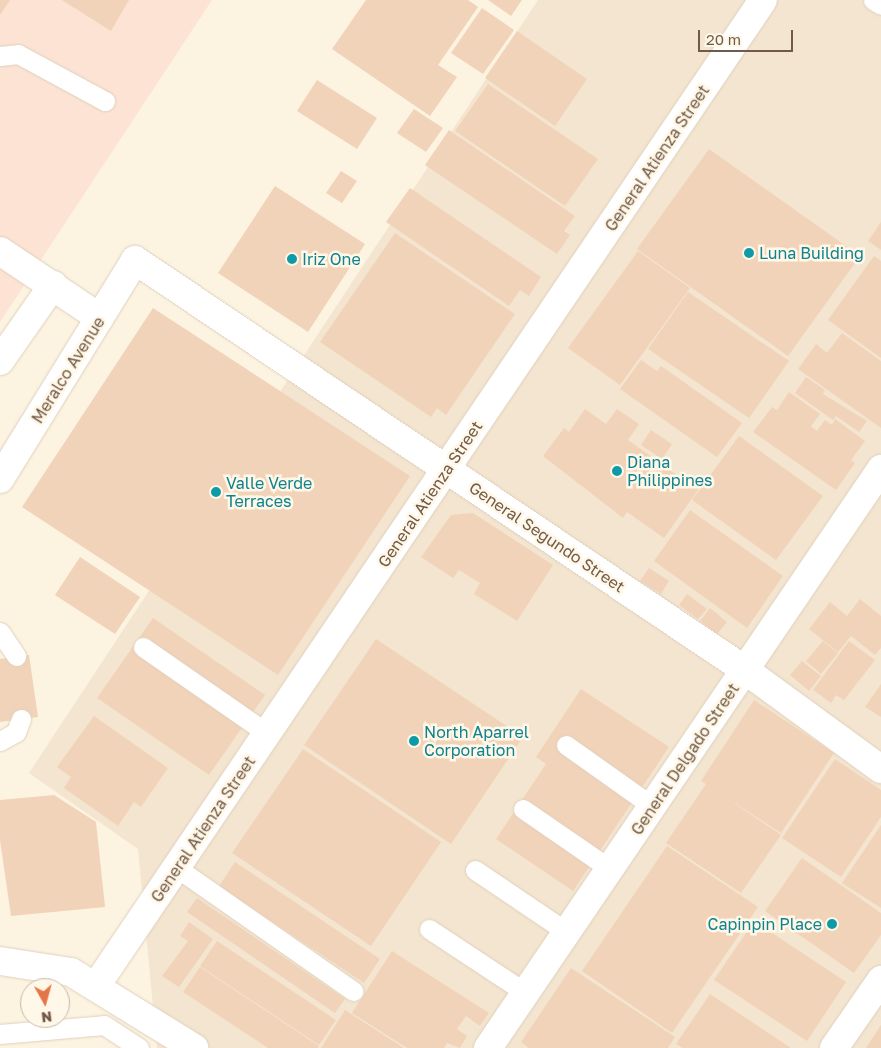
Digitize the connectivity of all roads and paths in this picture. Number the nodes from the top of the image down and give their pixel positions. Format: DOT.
graph roads {
  1 [pos="763,0"];
  2 [pos="873,0"];
  3 [pos="881,6"];
  4 [pos="0,56"];
  5 [pos="105,102"];
  6 [pos="0,251"];
  7 [pos="135,260"];
  8 [pos="53,285"];
  9 [pos="100,318"];
  10 [pos="0,361"];
  11 [pos="447,469"];
  12 [pos="881,469"];
  13 [pos="0,479"];
  14 [pos="0,632"];
  15 [pos="143,647"];
  16 [pos="16,656"];
  17 [pos="745,670"];
  18 [pos="21,719"];
  19 [pos="268,734"];
  20 [pos="0,741"];
  21 [pos="566,745"];
  22 [pos="881,769"];
  23 [pos="652,806"];
  24 [pos="523,809"];
  25 [pos="177,868"];
  26 [pos="610,869"];
  27 [pos="475,870"];
  28 [pos="429,929"];
  29 [pos="567,932"];
  30 [pos="0,961"];
  31 [pos="881,980"];
  32 [pos="96,986"];
  33 [pos="353,991"];
  34 [pos="526,993"];
  35 [pos="0,1034"];
  36 [pos="139,1048"];
  37 [pos="194,1048"];
  38 [pos="488,1048"];
  39 [pos="834,1048"];
  1 -- 11 [label="street, General Atienza Street"];
  2 -- 3 [label="lane"];
  4 -- 5 [label="lane"];
  6 -- 8 [label="street"];
  7 -- 9 [label="street, Meralco Avenue"];
  7 -- 11 [label="street, General Segundo Street"];
  8 -- 9 [label="street"];
  8 -- 10 [label="street"];
  9 -- 13 [label="street, Meralco Avenue"];
  11 -- 17 [label="street, General Segundo Street"];
  11 -- 19 [label="street, General Atienza Street"];
  12 -- 17 [label="street, General Delgado Street"];
  14 -- 16 [label="lane"];
  15 -- 19 [label="lane"];
  17 -- 22 [label="street, General Segundo Street"];
  17 -- 23 [label="street, General Delgado Street"];
  18 -- 20 [label="lane"];
  19 -- 25 [label="street, General Atienza Street"];
  21 -- 23 [label="lane"];
  23 -- 26 [label="street, General Delgado Street"];
  24 -- 26 [label="lane"];
  25 -- 32 [label="street, General Atienza Street"];
  25 -- 33 [label="lane"];
  26 -- 29 [label="street, General Delgado Street"];
  27 -- 29 [label="lane"];
  28 -- 34 [label="lane"];
  29 -- 34 [label="street, General Delgado Street"];
  30 -- 32 [label="street"];
  31 -- 39 [label="street"];
  32 -- 37 [label="street"];
  34 -- 38 [label="street, General Delgado Street"];
  35 -- 36 [label="lane"];
}
